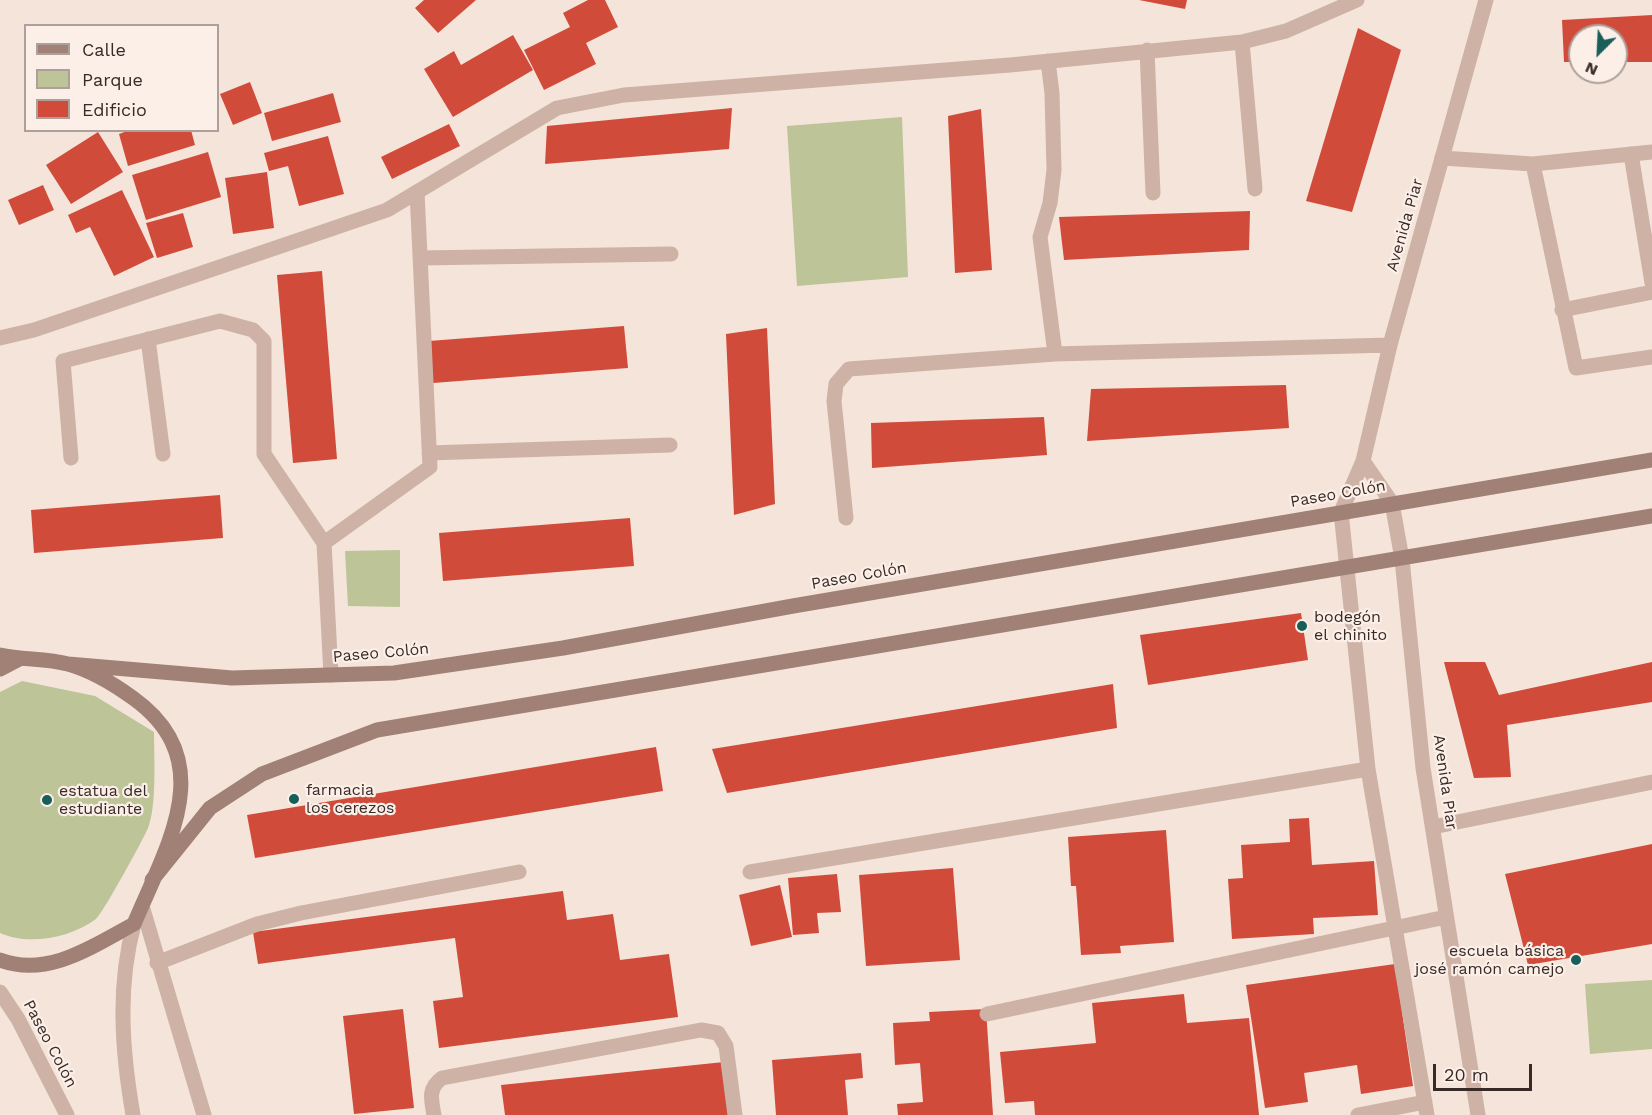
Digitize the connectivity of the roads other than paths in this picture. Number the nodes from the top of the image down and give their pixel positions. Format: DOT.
graph roads {
  1 [pos="1357,0"];
  2 [pos="1486,0"];
  3 [pos="1242,42"];
  4 [pos="1148,50"];
  5 [pos="1048,61"];
  6 [pos="1652,152"];
  7 [pos="1631,154"];
  8 [pos="1442,158"];
  9 [pos="1533,164"];
  10 [pos="1255,189"];
  11 [pos="417,192"];
  12 [pos="1153,193"];
  13 [pos="671,254"];
  14 [pos="420,258"];
  15 [pos="1652,283"];
  16 [pos="1652,292"];
  17 [pos="1562,310"];
  18 [pos="0,338"];
  19 [pos="148,339"];
  20 [pos="1390,345"];
  21 [pos="1055,354"];
  22 [pos="1652,357"];
  23 [pos="670,445"];
  24 [pos="429,453"];
  25 [pos="163,454"];
  26 [pos="71,458"];
  27 [pos="1652,460"];
  28 [pos="1363,461"];
  29 [pos="1392,503"];
  30 [pos="1341,512"];
  31 [pos="1652,516"];
  32 [pos="846,518"];
  33 [pos="324,543"];
  34 [pos="1402,559"];
  35 [pos="1347,568"];
  36 [pos="0,655"];
  37 [pos="19,659"];
  38 [pos="68,664"];
  39 [pos="0,669"];
  40 [pos="331,675"];
  41 [pos="1368,770"];
  42 [pos="1652,782"];
  43 [pos="1433,827"];
  44 [pos="519,872"];
  45 [pos="750,872"];
  46 [pos="152,880"];
  47 [pos="142,906"];
  48 [pos="1446,917"];
  49 [pos="134,924"];
  50 [pos="1394,928"];
  51 [pos="0,960"];
  52 [pos="157,963"];
  53 [pos="0,992"];
  54 [pos="987,1014"];
  55 [pos="1426,1109"];
  56 [pos="67,1115"];
  57 [pos="133,1115"];
  58 [pos="204,1115"];
  59 [pos="434,1115"];
  60 [pos="735,1115"];
  61 [pos="1358,1115"];
  62 [pos="1478,1115"];
  1 -- 3 [label="street"];
  2 -- 8 [label="street, Avenida Piar"];
  3 -- 4 [label="street"];
  3 -- 10 [label="street"];
  4 -- 5 [label="street"];
  4 -- 12 [label="street"];
  5 -- 11 [label="street"];
  5 -- 21 [label="street"];
  6 -- 7 [label="street"];
  7 -- 9 [label="street"];
  7 -- 15 [label="street"];
  8 -- 9 [label="street"];
  8 -- 20 [label="street, Avenida Piar"];
  9 -- 17 [label="street"];
  11 -- 14 [label="street"];
  11 -- 18 [label="street"];
  13 -- 14 [label="street"];
  14 -- 24 [label="street"];
  16 -- 17 [label="street"];
  17 -- 22 [label="street"];
  19 -- 25 [label="street"];
  19 -- 26 [label="street"];
  19 -- 33 [label="street"];
  20 -- 21 [label="street"];
  20 -- 28 [label="street, Avenida Piar"];
  21 -- 32 [label="street"];
  23 -- 24 [label="street"];
  24 -- 33 [label="street"];
  27 -- 29 [label="main road, Paseo Colón"];
  28 -- 29 [label="street, Avenida Piar"];
  28 -- 30 [label="street, Avenida Piar"];
  29 -- 30 [label="main road, Paseo Colón"];
  29 -- 34 [label="street, Avenida Piar"];
  30 -- 35 [label="street, Avenida Piar"];
  30 -- 40 [label="main road, Paseo Colón"];
  31 -- 34 [label="main road"];
  33 -- 40 [label="street"];
  34 -- 35 [label="main road"];
  34 -- 43 [label="street, Avenida Piar"];
  35 -- 41 [label="street, Avenida Piar"];
  35 -- 46 [label="main road"];
  36 -- 37 [label="main road, Paseo Colón"];
  37 -- 38 [label="main road, Paseo Colón"];
  37 -- 39 [label="main road"];
  38 -- 40 [label="main road, Paseo Colón"];
  38 -- 46 [label="main road"];
  41 -- 45 [label="street"];
  41 -- 50 [label="street, Avenida Piar"];
  42 -- 43 [label="street"];
  43 -- 48 [label="street, Avenida Piar"];
  44 -- 52 [label="street"];
  46 -- 47 [label="main road"];
  47 -- 49 [label="main road"];
  47 -- 52 [label="street"];
  48 -- 50 [label="street"];
  48 -- 62 [label="street, Avenida Piar"];
  49 -- 51 [label="main road"];
  49 -- 57 [label="street"];
  50 -- 54 [label="street"];
  50 -- 55 [label="street, Avenida Piar"];
  52 -- 58 [label="street"];
  53 -- 56 [label="street, Paseo Colón"];
  55 -- 61 [label="street"];
  59 -- 60 [label="street"];
}
